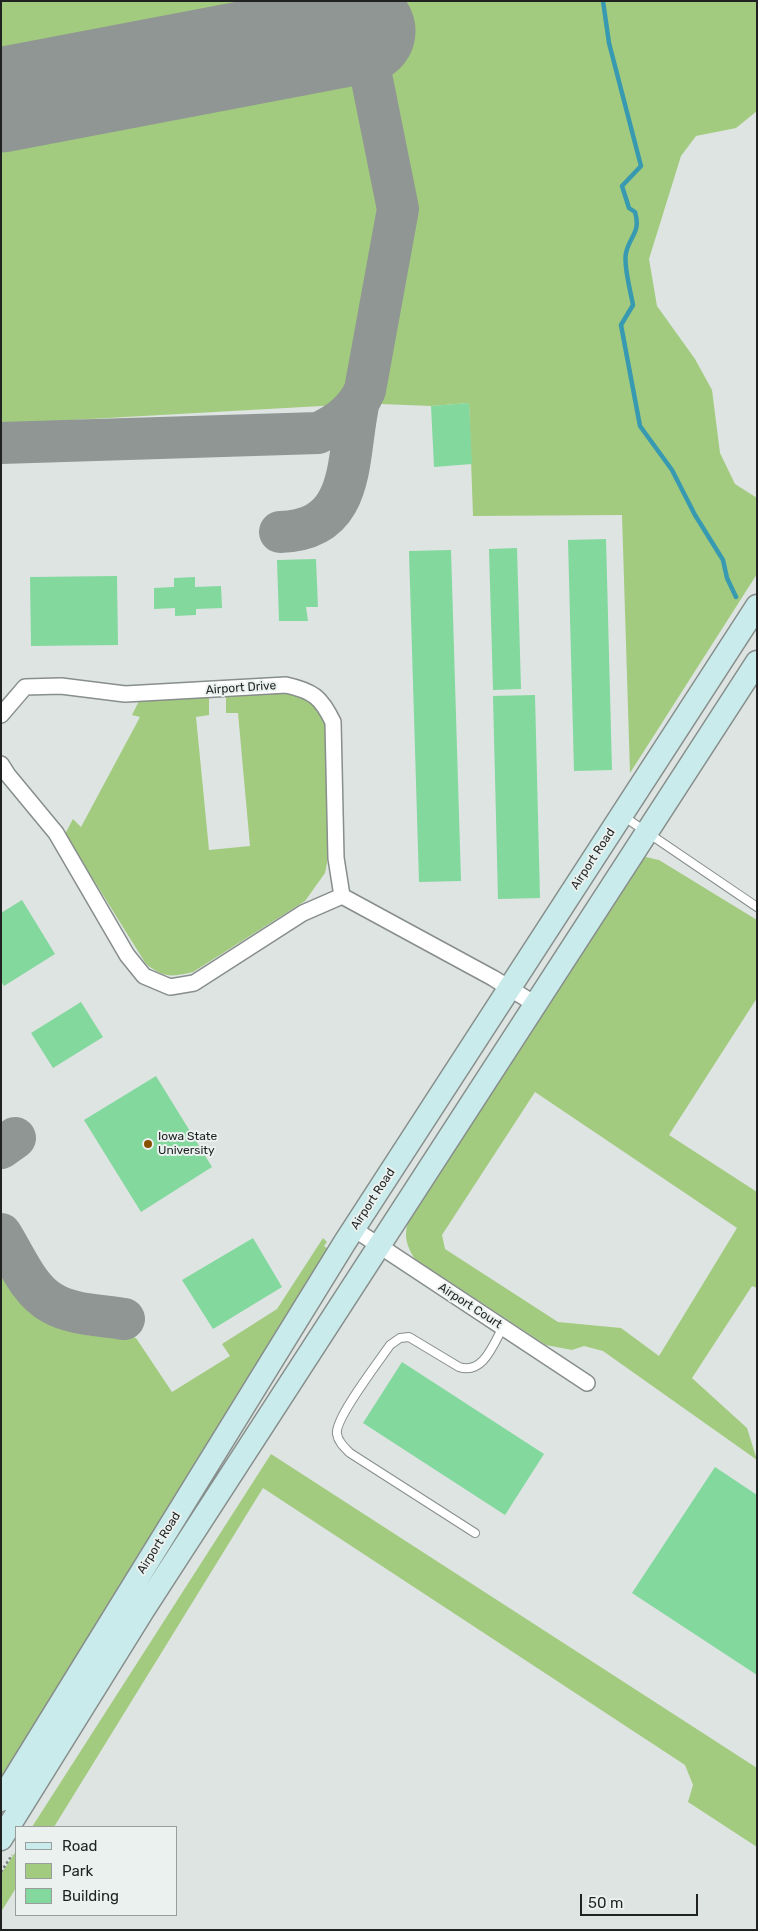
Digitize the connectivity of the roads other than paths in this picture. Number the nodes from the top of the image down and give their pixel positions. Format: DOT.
graph roads {
  1 [pos="757,606"];
  2 [pos="757,662"];
  3 [pos="1,715"];
  4 [pos="1,764"];
  5 [pos="622,814"];
  6 [pos="647,831"];
  7 [pos="342,896"];
  8 [pos="757,907"];
  9 [pos="509,988"];
  10 [pos="535,1004"];
  11 [pos="354,1229"];
  12 [pos="379,1246"];
  13 [pos="503,1327"];
  14 [pos="587,1383"];
  15 [pos="475,1533"];
  16 [pos="1,1800"];
  17 [pos="1,1839"];
  1 -- 5 [label="main road, Airport Road"];
  2 -- 6 [label="main road, Airport Road"];
  3 -- 7 [label="street, Airport Drive"];
  4 -- 7 [label="street"];
  5 -- 6 [label="lane"];
  5 -- 9 [label="main road, Airport Road"];
  6 -- 8 [label="lane"];
  6 -- 10 [label="main road, Airport Road"];
  7 -- 9 [label="street"];
  9 -- 10 [label="street"];
  9 -- 11 [label="main road, Airport Road"];
  10 -- 12 [label="main road, Airport Road"];
  11 -- 12 [label="street, Airport Court"];
  11 -- 16 [label="main road, Airport Road"];
  12 -- 13 [label="street, Airport Court"];
  12 -- 17 [label="main road, Airport Road"];
  13 -- 14 [label="street, Airport Court"];
  13 -- 15 [label="lane"];
}
